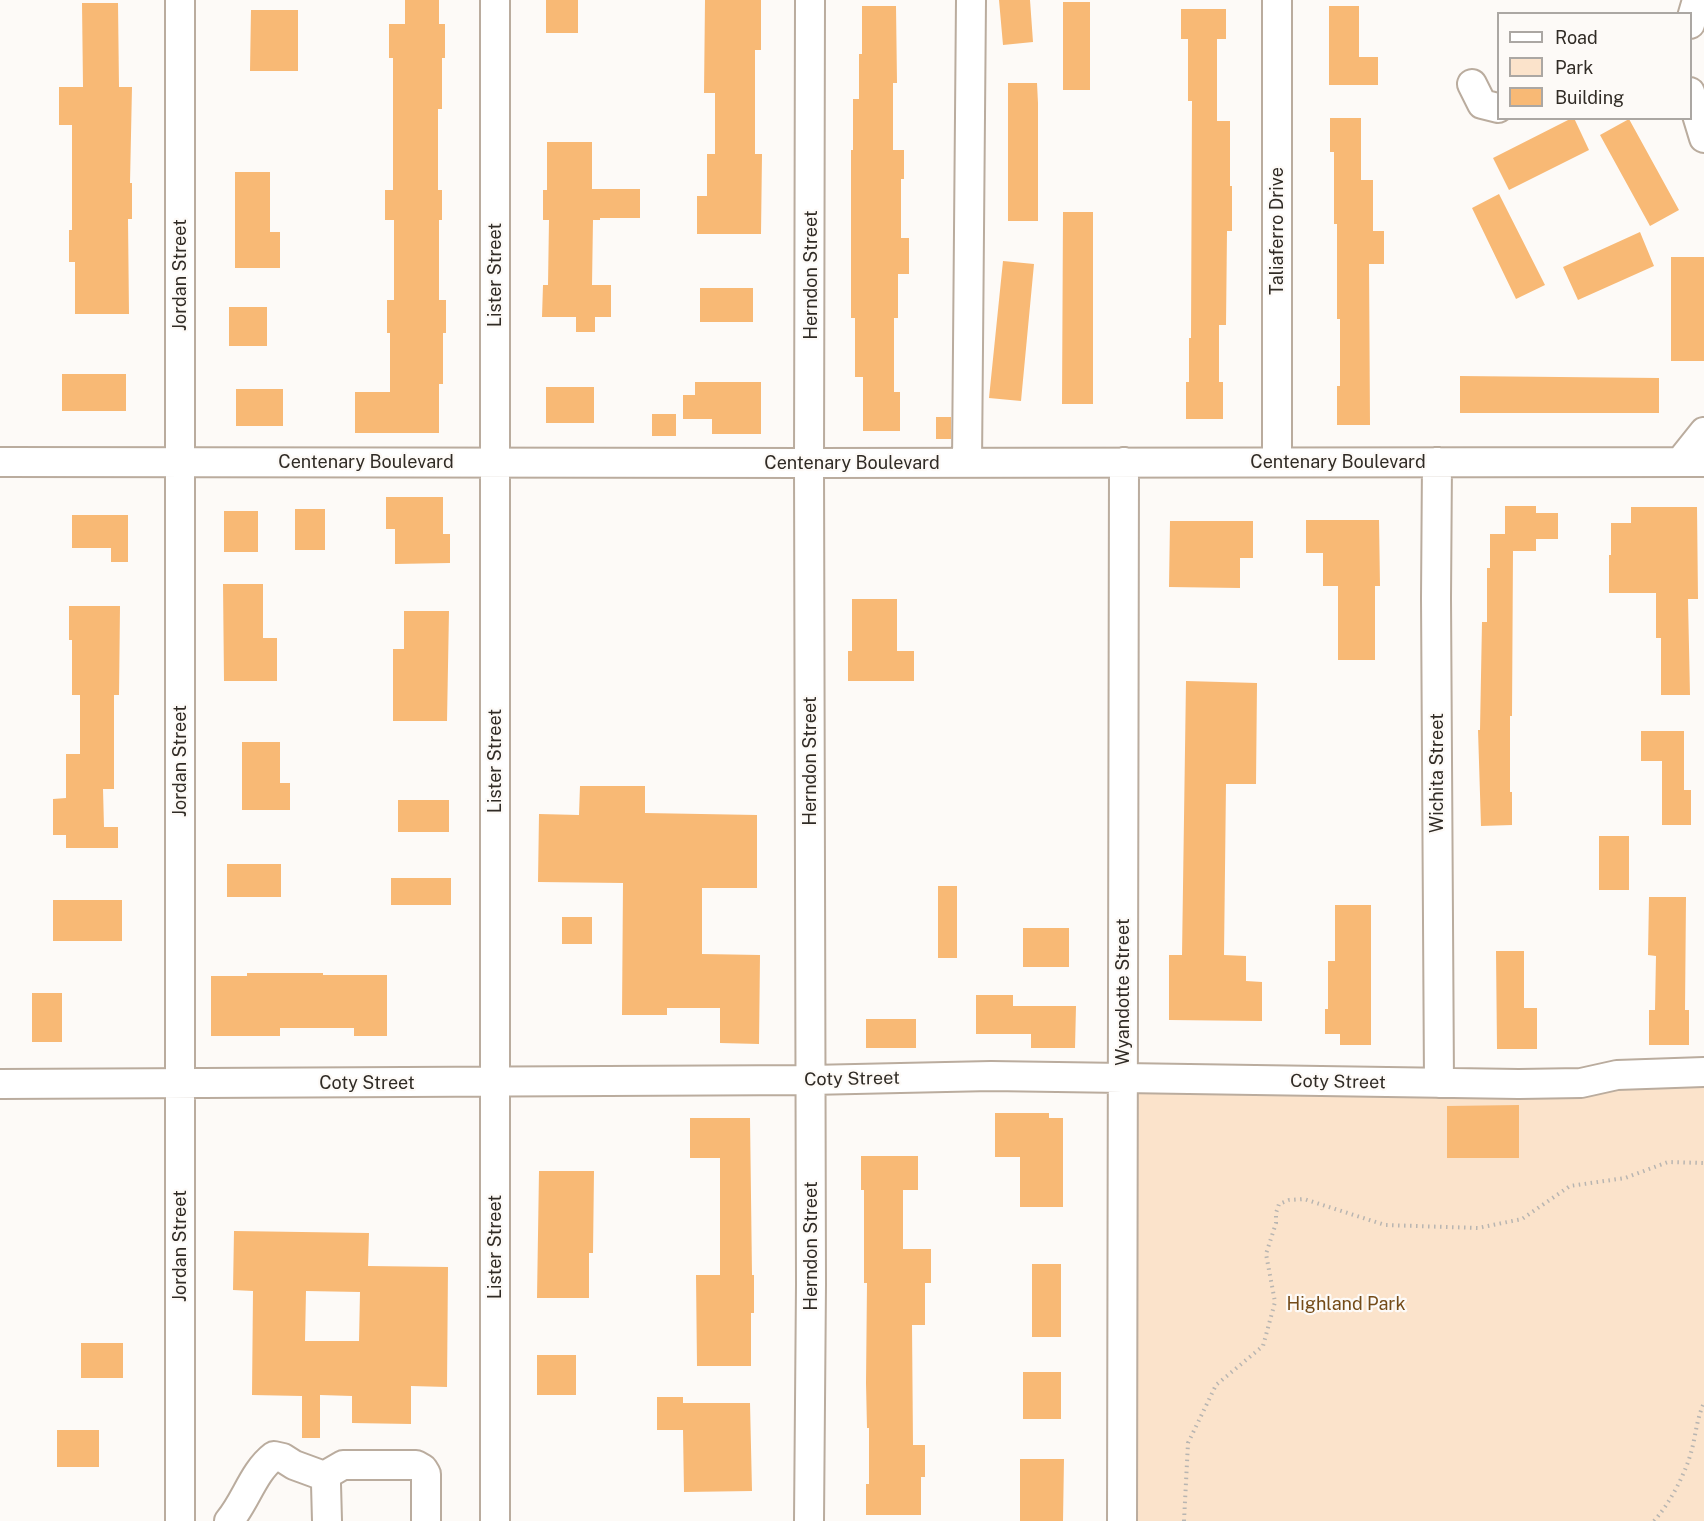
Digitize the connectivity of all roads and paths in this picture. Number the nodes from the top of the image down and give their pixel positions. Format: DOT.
graph roads {
  1 [pos="180,0"];
  2 [pos="495,0"];
  3 [pos="810,0"];
  4 [pos="971,0"];
  5 [pos="1277,0"];
  6 [pos="1697,0"];
  7 [pos="1692,17"];
  8 [pos="1472,84"];
  9 [pos="1692,103"];
  10 [pos="1497,108"];
  11 [pos="1704,138"];
  12 [pos="1704,432"];
  13 [pos="0,462"];
  14 [pos="180,462"];
  15 [pos="495,462"];
  16 [pos="1124,462"];
  17 [pos="1277,462"];
  18 [pos="1437,462"];
  19 [pos="1692,462"];
  20 [pos="967,463"];
  21 [pos="809,464"];
  22 [pos="1704,1072"];
  23 [pos="1123,1079"];
  24 [pos="810,1080"];
  25 [pos="495,1082"];
  26 [pos="1438,1083"];
  27 [pos="0,1084"];
  28 [pos="180,1084"];
  29 [pos="1704,1163"];
  30 [pos="1704,1403"];
  31 [pos="325,1480"];
  32 [pos="180,1521"];
  33 [pos="229,1521"];
  34 [pos="327,1521"];
  35 [pos="426,1521"];
  36 [pos="495,1521"];
  37 [pos="809,1521"];
  38 [pos="1122,1521"];
  39 [pos="1184,1521"];
  40 [pos="1654,1521"];
  1 -- 14 [label="street, Jordan Street"];
  2 -- 15 [label="street, Lister Street"];
  3 -- 21 [label="street, Herndon Street"];
  4 -- 20 [label="street"];
  5 -- 17 [label="street, Taliaferro Drive"];
  6 -- 7 [label="street"];
  8 -- 10 [label="street"];
  9 -- 11 [label="street"];
  12 -- 19 [label="street"];
  13 -- 14 [label="street, Centenary Boulevard"];
  14 -- 15 [label="street, Centenary Boulevard"];
  14 -- 28 [label="street, Jordan Street"];
  15 -- 21 [label="street, Centenary Boulevard"];
  15 -- 25 [label="street, Lister Street"];
  16 -- 17 [label="street, Centenary Boulevard"];
  16 -- 20 [label="street, Centenary Boulevard"];
  16 -- 23 [label="street, Wyandotte Street"];
  17 -- 18 [label="street, Centenary Boulevard"];
  18 -- 19 [label="street, Centenary Boulevard"];
  18 -- 26 [label="street, Wichita Street"];
  20 -- 21 [label="street, Centenary Boulevard"];
  21 -- 24 [label="street, Herndon Street"];
  22 -- 26 [label="street, Coty Street"];
  23 -- 24 [label="street, Coty Street"];
  23 -- 26 [label="street, Coty Street"];
  23 -- 38 [label="street, Wyandotte Street"];
  24 -- 25 [label="street, Coty Street"];
  24 -- 37 [label="street, Herndon Street"];
  25 -- 28 [label="street, Coty Street"];
  25 -- 36 [label="street, Lister Street"];
  27 -- 28 [label="street, Coty Street"];
  28 -- 32 [label="street, Jordan Street"];
  29 -- 39 [label="path"];
  30 -- 40 [label="path"];
  31 -- 33 [label="street"];
  31 -- 34 [label="street"];
  31 -- 35 [label="street"];
}
